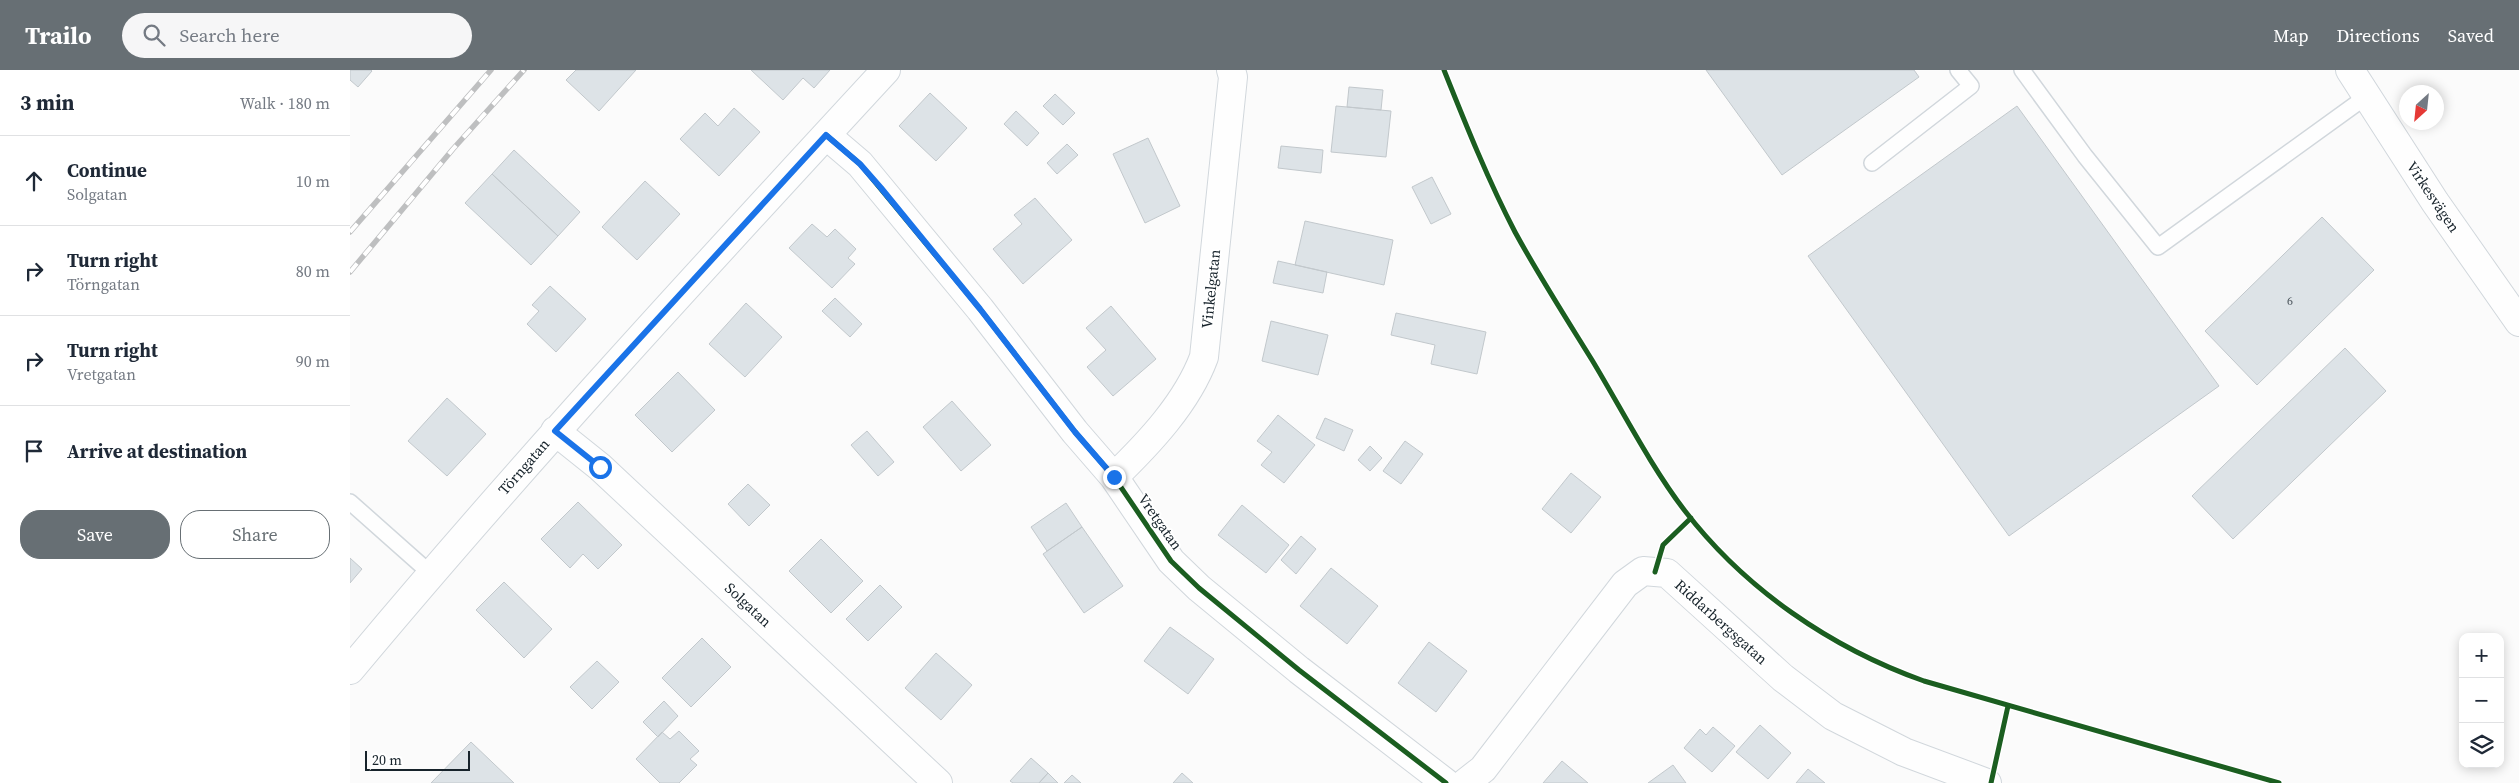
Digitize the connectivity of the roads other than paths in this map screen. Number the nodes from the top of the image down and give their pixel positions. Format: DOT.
graph roads {
  1 [pos="886,70"];
  2 [pos="1231,70"];
  3 [pos="1958,70"];
  4 [pos="2022,70"];
  5 [pos="2350,70"];
  6 [pos="2366,96"];
  7 [pos="826,135"];
  8 [pos="1872,163"];
  9 [pos="2519,322"];
  10 [pos="555,431"];
  11 [pos="1114,477"];
  12 [pos="350,502"];
  13 [pos="430,573"];
  14 [pos="350,670"];
  15 [pos="938,783"];
  16 [pos="1446,783"];
  17 [pos="1465,783"];
  18 [pos="1987,783"];
  1 -- 7 [label="street, Törngatan"];
  2 -- 11 [label="street, Vinkelgatan"];
  3 -- 8 [label="lane"];
  4 -- 6 [label="lane"];
  5 -- 6 [label="street, Virkesvägen"];
  6 -- 9 [label="street, Virkesvägen"];
  7 -- 10 [label="street, Törngatan"];
  7 -- 11 [label="street, Vretgatan"];
  10 -- 13 [label="street, Törngatan"];
  10 -- 15 [label="street, Solgatan"];
  11 -- 16 [label="street, Vretgatan"];
  12 -- 13 [label="lane"];
  13 -- 14 [label="street, Törngatan"];
  17 -- 18 [label="street, Riddarbergsgatan"];
}
